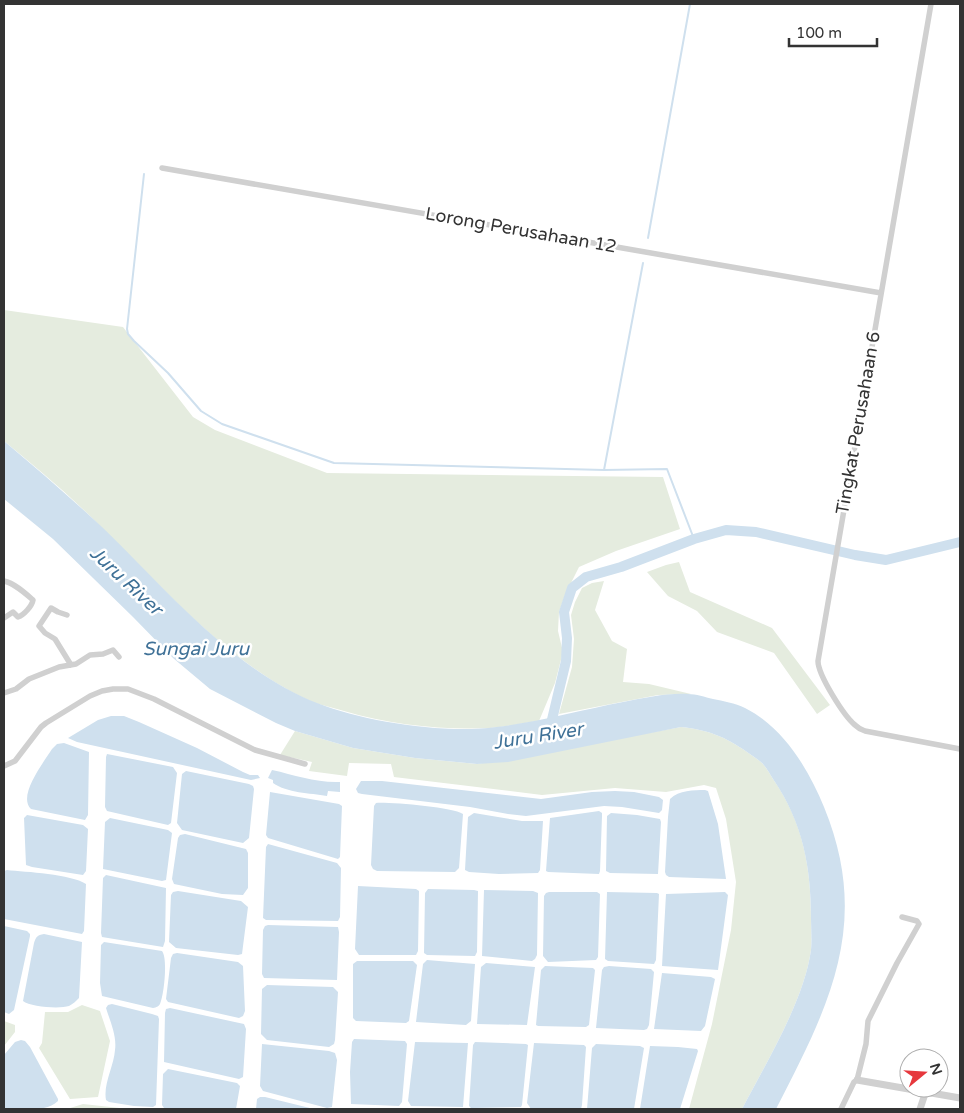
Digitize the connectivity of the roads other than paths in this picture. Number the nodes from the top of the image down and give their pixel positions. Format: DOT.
graph roads {
  1 [pos="931,4"];
  2 [pos="162,168"];
  3 [pos="881,293"];
  4 [pos="4,581"];
  5 [pos="67,615"];
  6 [pos="4,618"];
  7 [pos="119,657"];
  8 [pos="71,665"];
  9 [pos="4,694"];
  10 [pos="960,749"];
  11 [pos="305,764"];
  12 [pos="4,766"];
  13 [pos="902,917"];
  14 [pos="857,1080"];
  15 [pos="899,1087"];
  16 [pos="841,1109"];
  1 -- 3 [label="street, Tingkat Perusahaan 6"];
  2 -- 3 [label="street, Lorong Perusahaan 12"];
  3 -- 10 [label="street, Tingkat Perusahaan 6"];
  4 -- 6 [label="street"];
  5 -- 8 [label="street"];
  7 -- 8 [label="street"];
  8 -- 9 [label="street"];
  11 -- 12 [label="street"];
  13 -- 14 [label="street"];
  14 -- 15 [label="street"];
  14 -- 16 [label="street"];
}
